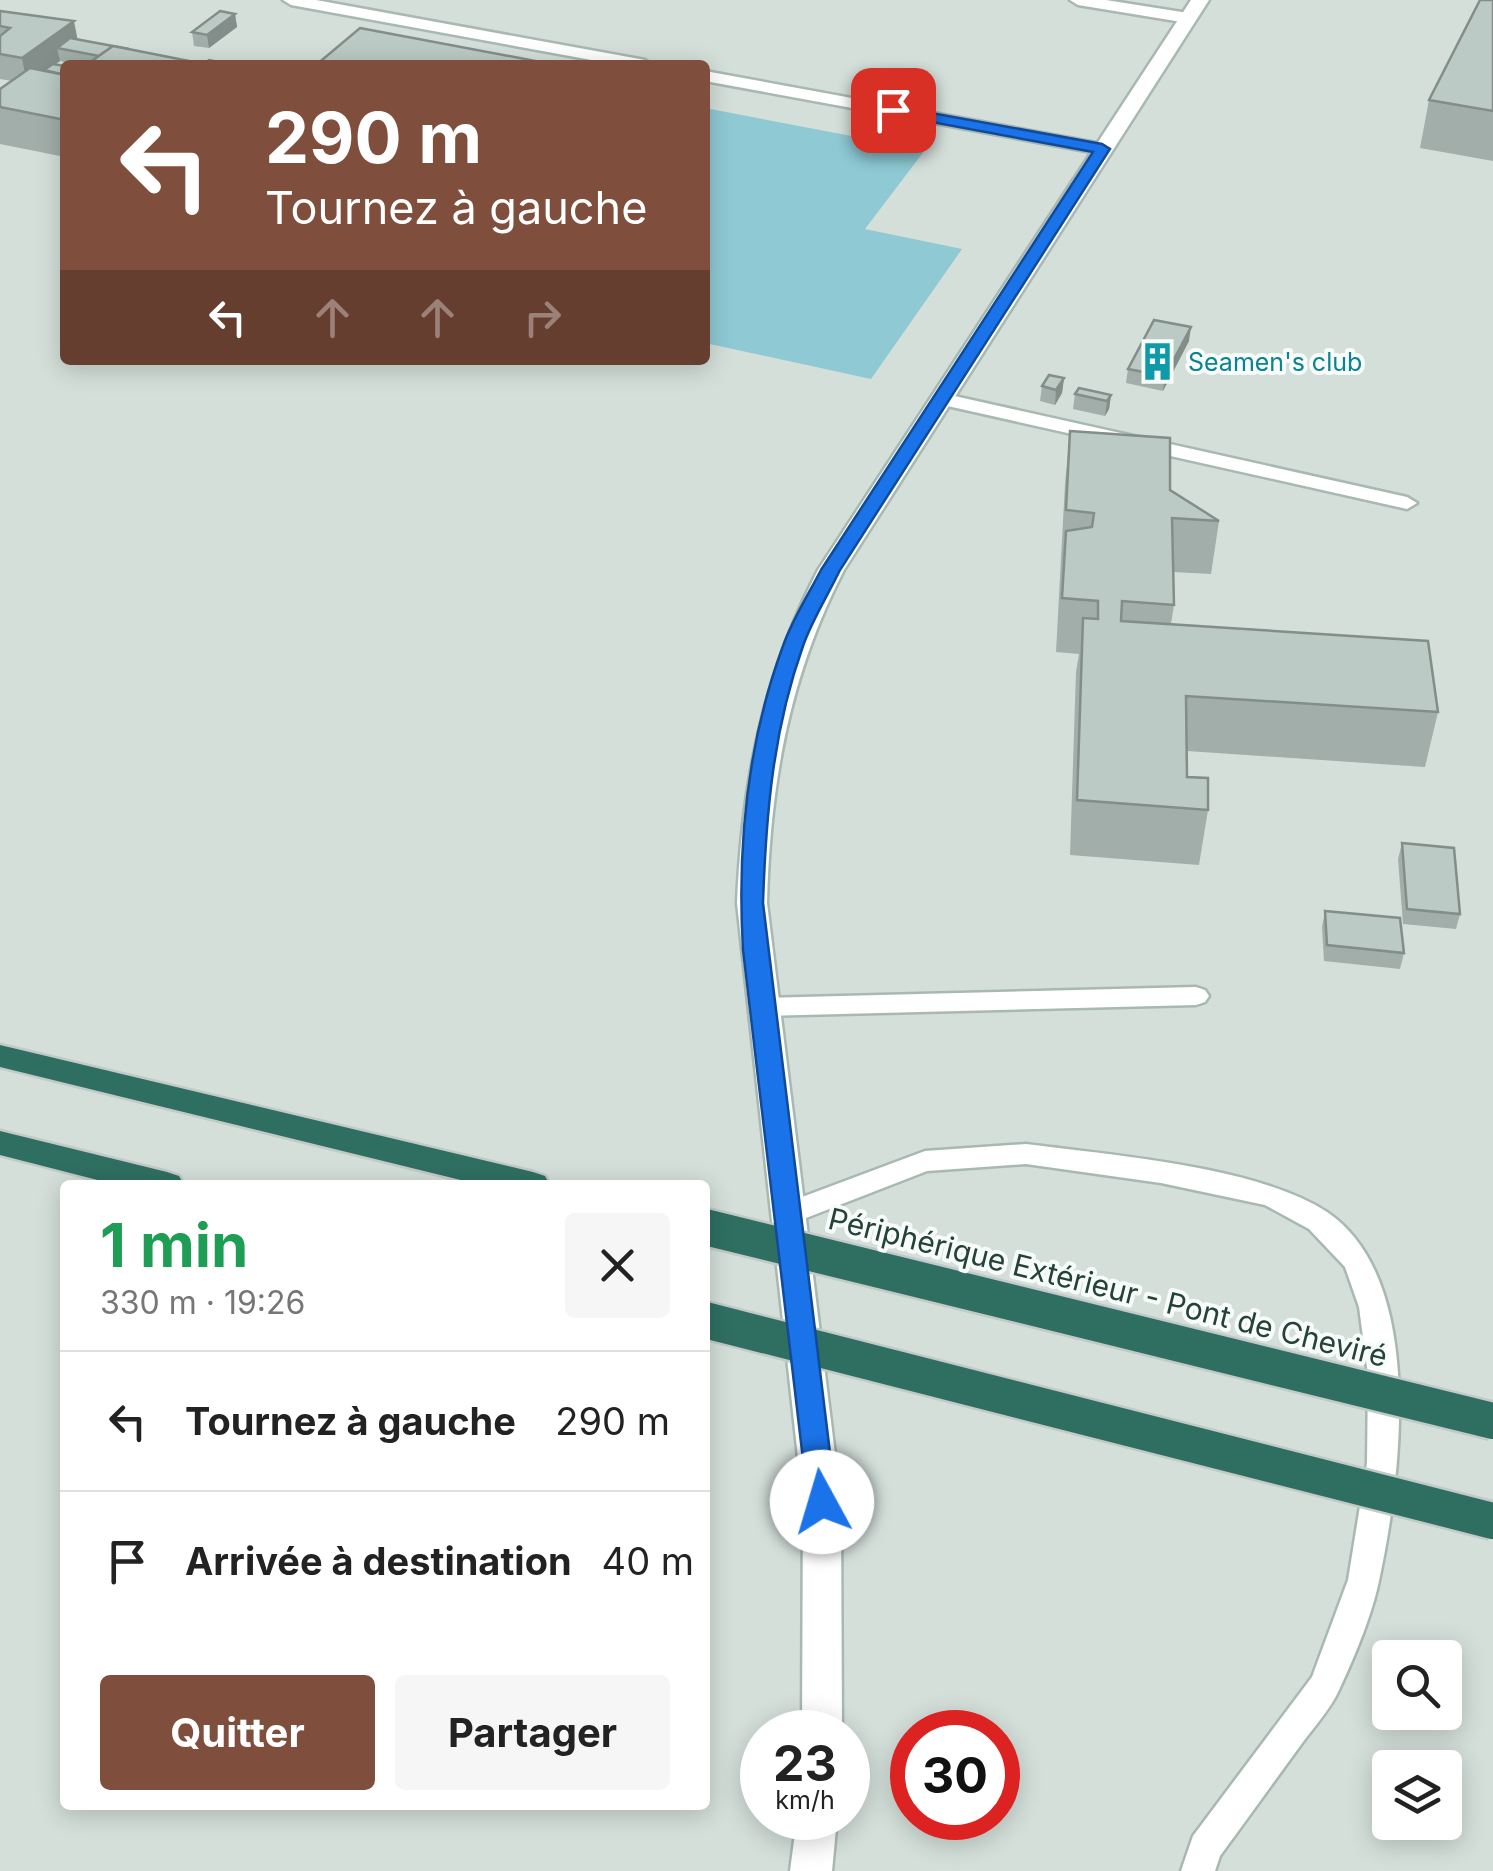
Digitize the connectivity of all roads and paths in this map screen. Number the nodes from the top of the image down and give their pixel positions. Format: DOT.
graph roads {
  1 [pos="292,0"];
  2 [pos="1078,0"];
  3 [pos="1200,0"];
  4 [pos="1188,18"];
  5 [pos="618,60"];
  6 [pos="710,77"];
  7 [pos="1102,149"];
  8 [pos="941,399"];
  9 [pos="1407,502"];
  10 [pos="1196,996"];
  11 [pos="762,1006"];
  12 [pos="0,1056"];
  13 [pos="0,1143"];
  14 [pos="146,1180"];
  15 [pos="512,1180"];
  16 [pos="788,1214"];
  17 [pos="710,1228"];
  18 [pos="710,1321"];
  19 [pos="1493,1422"];
  20 [pos="1493,1521"];
  21 [pos="822,1710"];
  22 [pos="814,1840"];
  23 [pos="811,1871"];
  24 [pos="1198,1871"];
  1 -- 5 [label="lane"];
  2 -- 4 [label="lane"];
  3 -- 4 [label="street"];
  4 -- 7 [label="street"];
  6 -- 7 [label="lane"];
  7 -- 8 [label="street"];
  8 -- 9 [label="lane"];
  8 -- 11 [label="street"];
  10 -- 11 [label="lane"];
  11 -- 16 [label="street"];
  12 -- 15 [label="highway"];
  13 -- 14 [label="highway"];
  16 -- 21 [label="street"];
  16 -- 24 [label="lane"];
  17 -- 19 [label="highway, Périphérique Extérieur - Pont de Cheviré, bridge"];
  18 -- 20 [label="highway, bridge"];
  22 -- 23 [label="street"];
}
